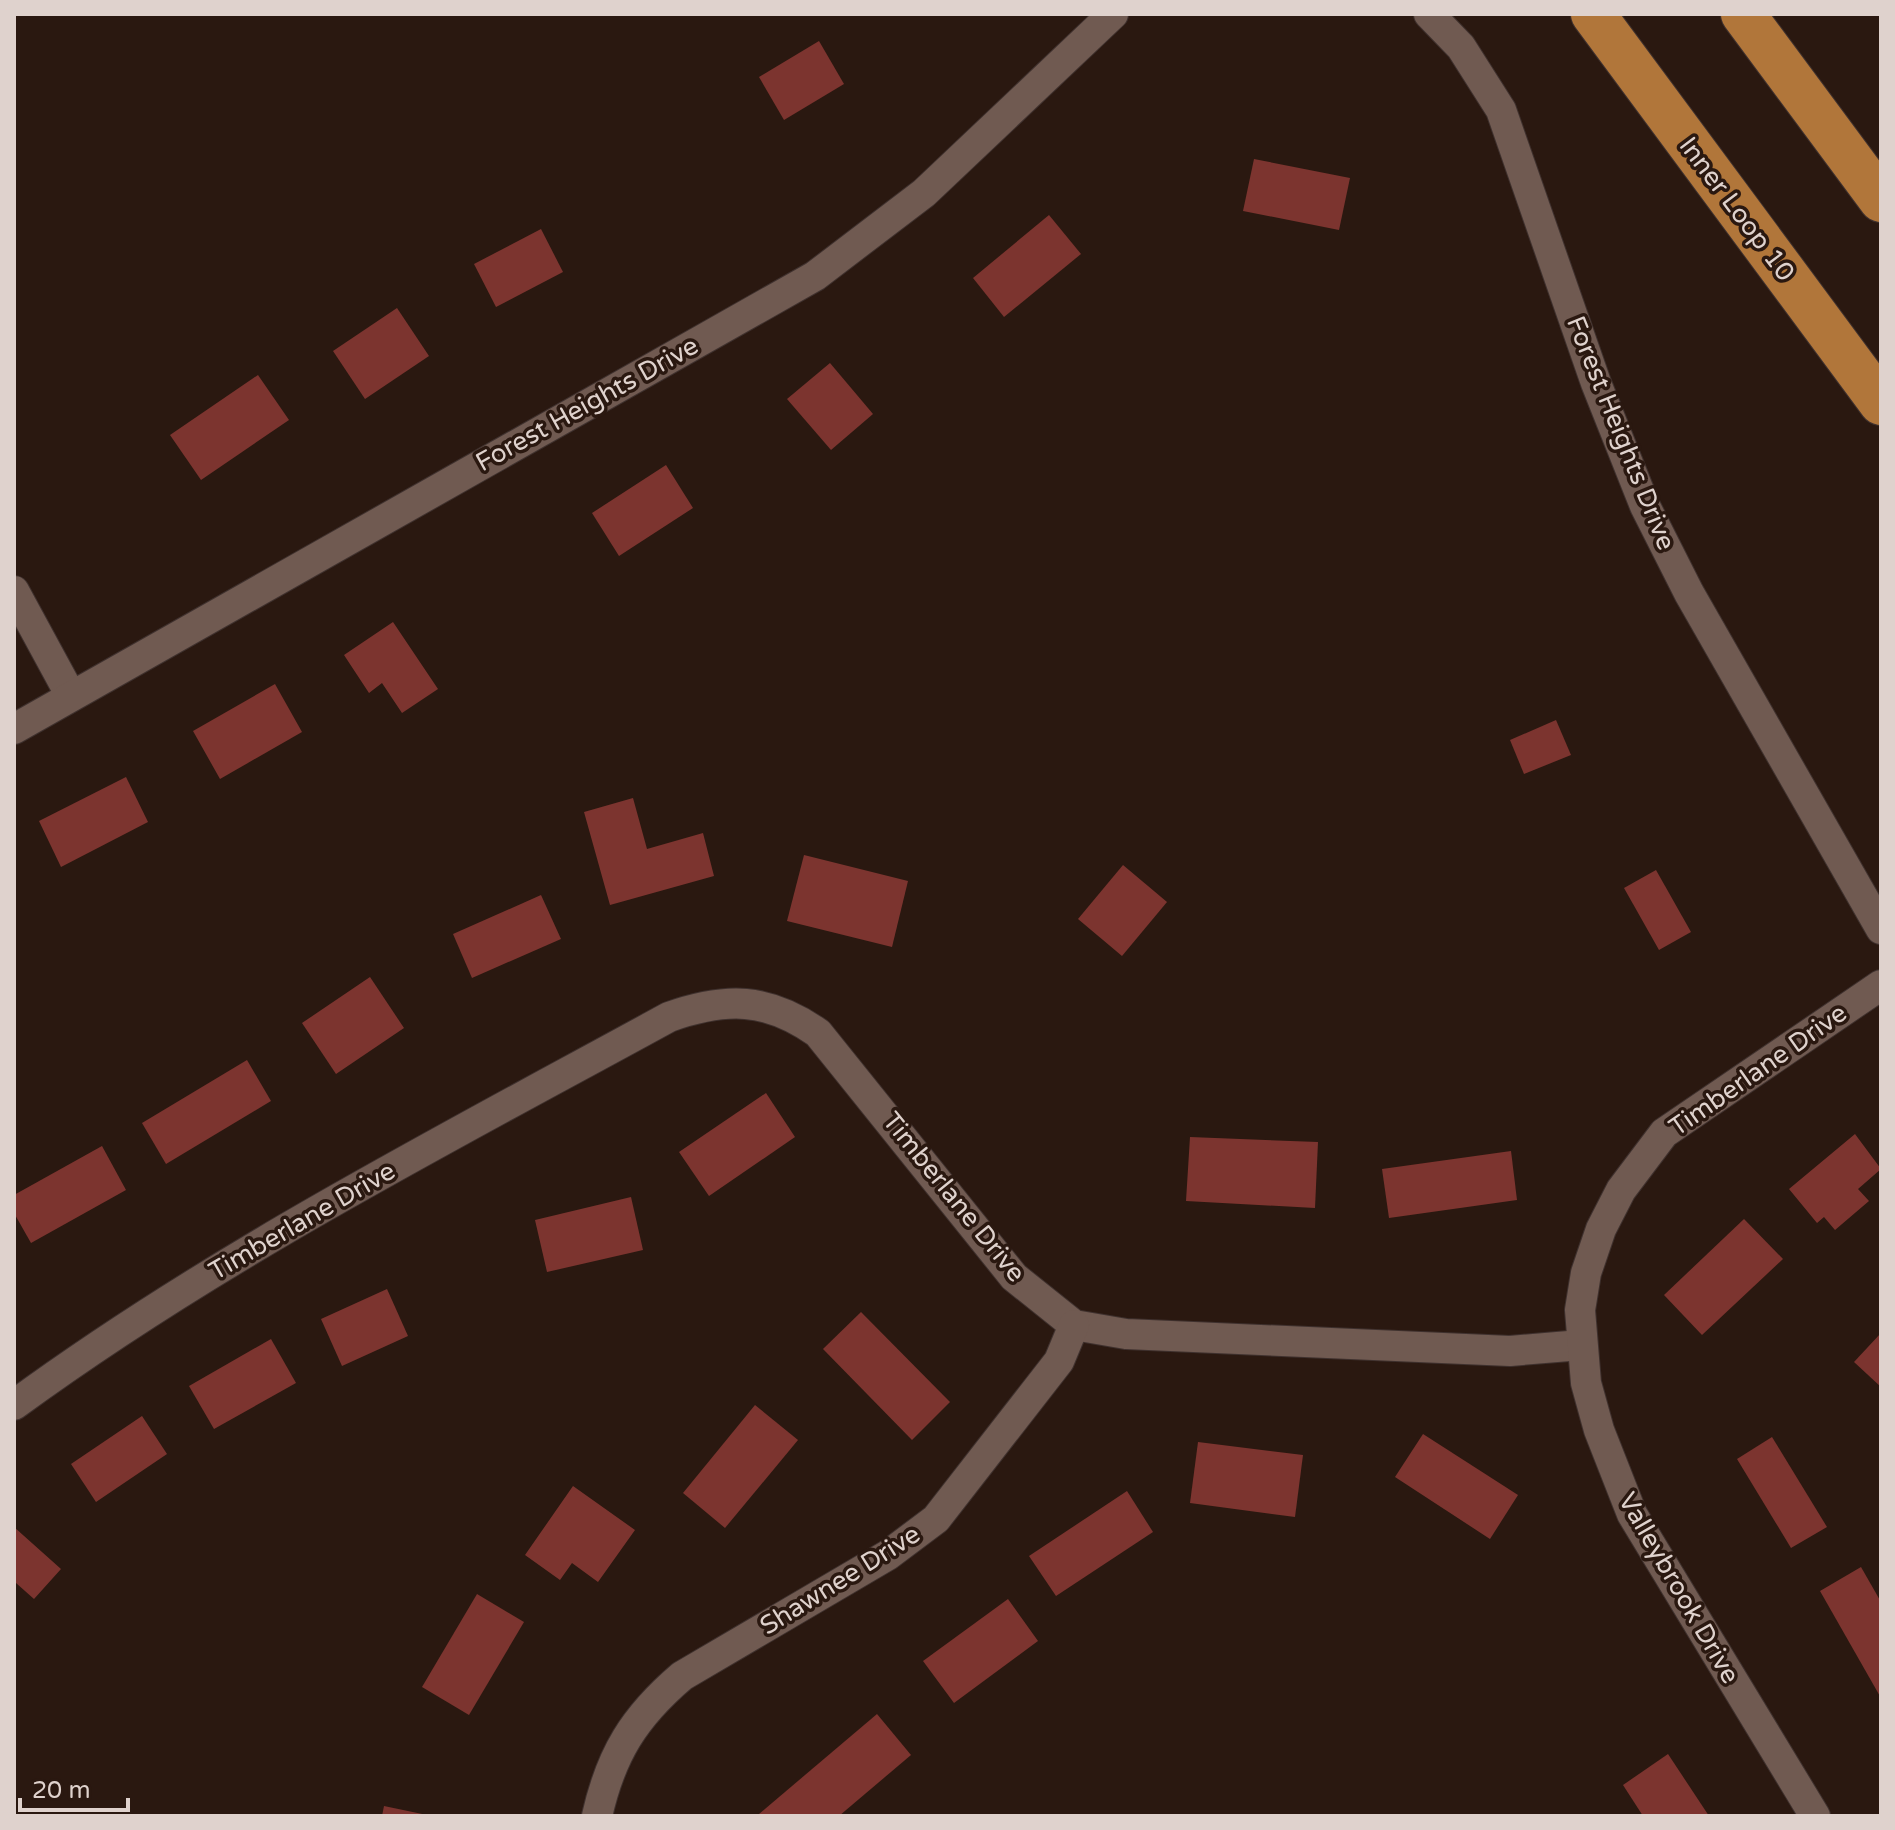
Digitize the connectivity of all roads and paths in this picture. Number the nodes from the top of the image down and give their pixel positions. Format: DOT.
graph roads {
  1 [pos="1113,14"];
  2 [pos="1429,14"];
  3 [pos="1593,14"];
  4 [pos="1743,14"];
  5 [pos="1881,200"];
  6 [pos="1881,403"];
  7 [pos="14,591"];
  8 [pos="71,696"];
  9 [pos="14,729"];
  10 [pos="1881,929"];
  11 [pos="1881,985"];
  12 [pos="1074,1325"];
  13 [pos="1581,1345"];
  14 [pos="14,1405"];
  15 [pos="597,1816"];
  16 [pos="1815,1816"];
  1 -- 8 [label="street, Forest Heights Drive"];
  2 -- 10 [label="street, Forest Heights Drive"];
  3 -- 6 [label="highway, Inner Loop 10"];
  4 -- 5 [label="highway"];
  7 -- 8 [label="street"];
  8 -- 9 [label="street, Forest Heights Drive"];
  11 -- 13 [label="street, Timberlane Drive"];
  12 -- 13 [label="street, Timberlane Drive"];
  12 -- 14 [label="street, Timberlane Drive"];
  12 -- 15 [label="street, Shawnee Drive"];
  13 -- 16 [label="street, Valleybrook Drive"];
}
